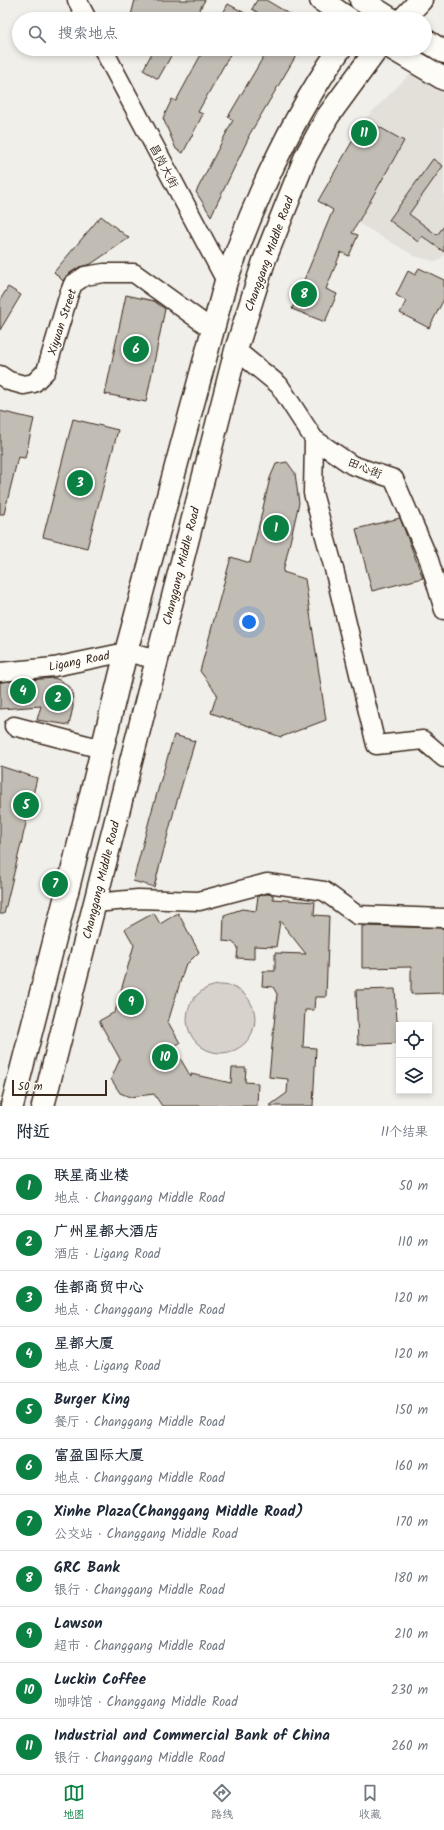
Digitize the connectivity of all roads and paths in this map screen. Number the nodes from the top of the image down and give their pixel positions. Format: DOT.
graph roads {
  1 [pos="77,0"];
  2 [pos="321,0"];
  3 [pos="421,0"];
  4 [pos="83,12"];
  5 [pos="339,12"];
  6 [pos="410,12"];
  7 [pos="432,44"];
  8 [pos="444,52"];
  9 [pos="107,56"];
  10 [pos="335,56"];
  11 [pos="372,56"];
  12 [pos="405,56"];
  13 [pos="444,79"];
  14 [pos="226,282"];
  15 [pos="213,330"];
  16 [pos="236,350"];
  17 [pos="0,376"];
  18 [pos="314,440"];
  19 [pos="143,586"];
  20 [pos="174,595"];
  21 [pos="444,610"];
  22 [pos="126,652"];
  23 [pos="158,660"];
  24 [pos="0,672"];
  25 [pos="14,726"];
  26 [pos="102,749"];
  27 [pos="444,758"];
  28 [pos="96,902"];
  29 [pos="444,918"];
  30 [pos="12,1106"];
  31 [pos="43,1106"];
  1 -- 4 [label="street"];
  2 -- 5 [label="main road"];
  3 -- 6 [label="main road"];
  7 -- 8 [label="main road"];
  9 -- 14 [label="street, 昌岗大街"];
  10 -- 14 [label="main road"];
  11 -- 16 [label="main road, Changgang Middle Road"];
  12 -- 13 [label="main road"];
  14 -- 15 [label="main road"];
  15 -- 17 [label="street, Xiyuan Street"];
  15 -- 19 [label="main road"];
  16 -- 18 [label="street, 田心街"];
  16 -- 20 [label="main road, Changgang Middle Road"];
  18 -- 21 [label="street, 田心街"];
  18 -- 27 [label="street"];
  19 -- 20 [label="main road"];
  19 -- 22 [label="main road"];
  20 -- 23 [label="main road, Changgang Middle Road"];
  22 -- 23 [label="street, Ligang Road"];
  22 -- 24 [label="street, Ligang Road"];
  22 -- 26 [label="main road"];
  23 -- 28 [label="main road, Changgang Middle Road"];
  25 -- 26 [label="street"];
  26 -- 30 [label="main road"];
  28 -- 29 [label="street"];
  28 -- 31 [label="main road, Changgang Middle Road"];
}
